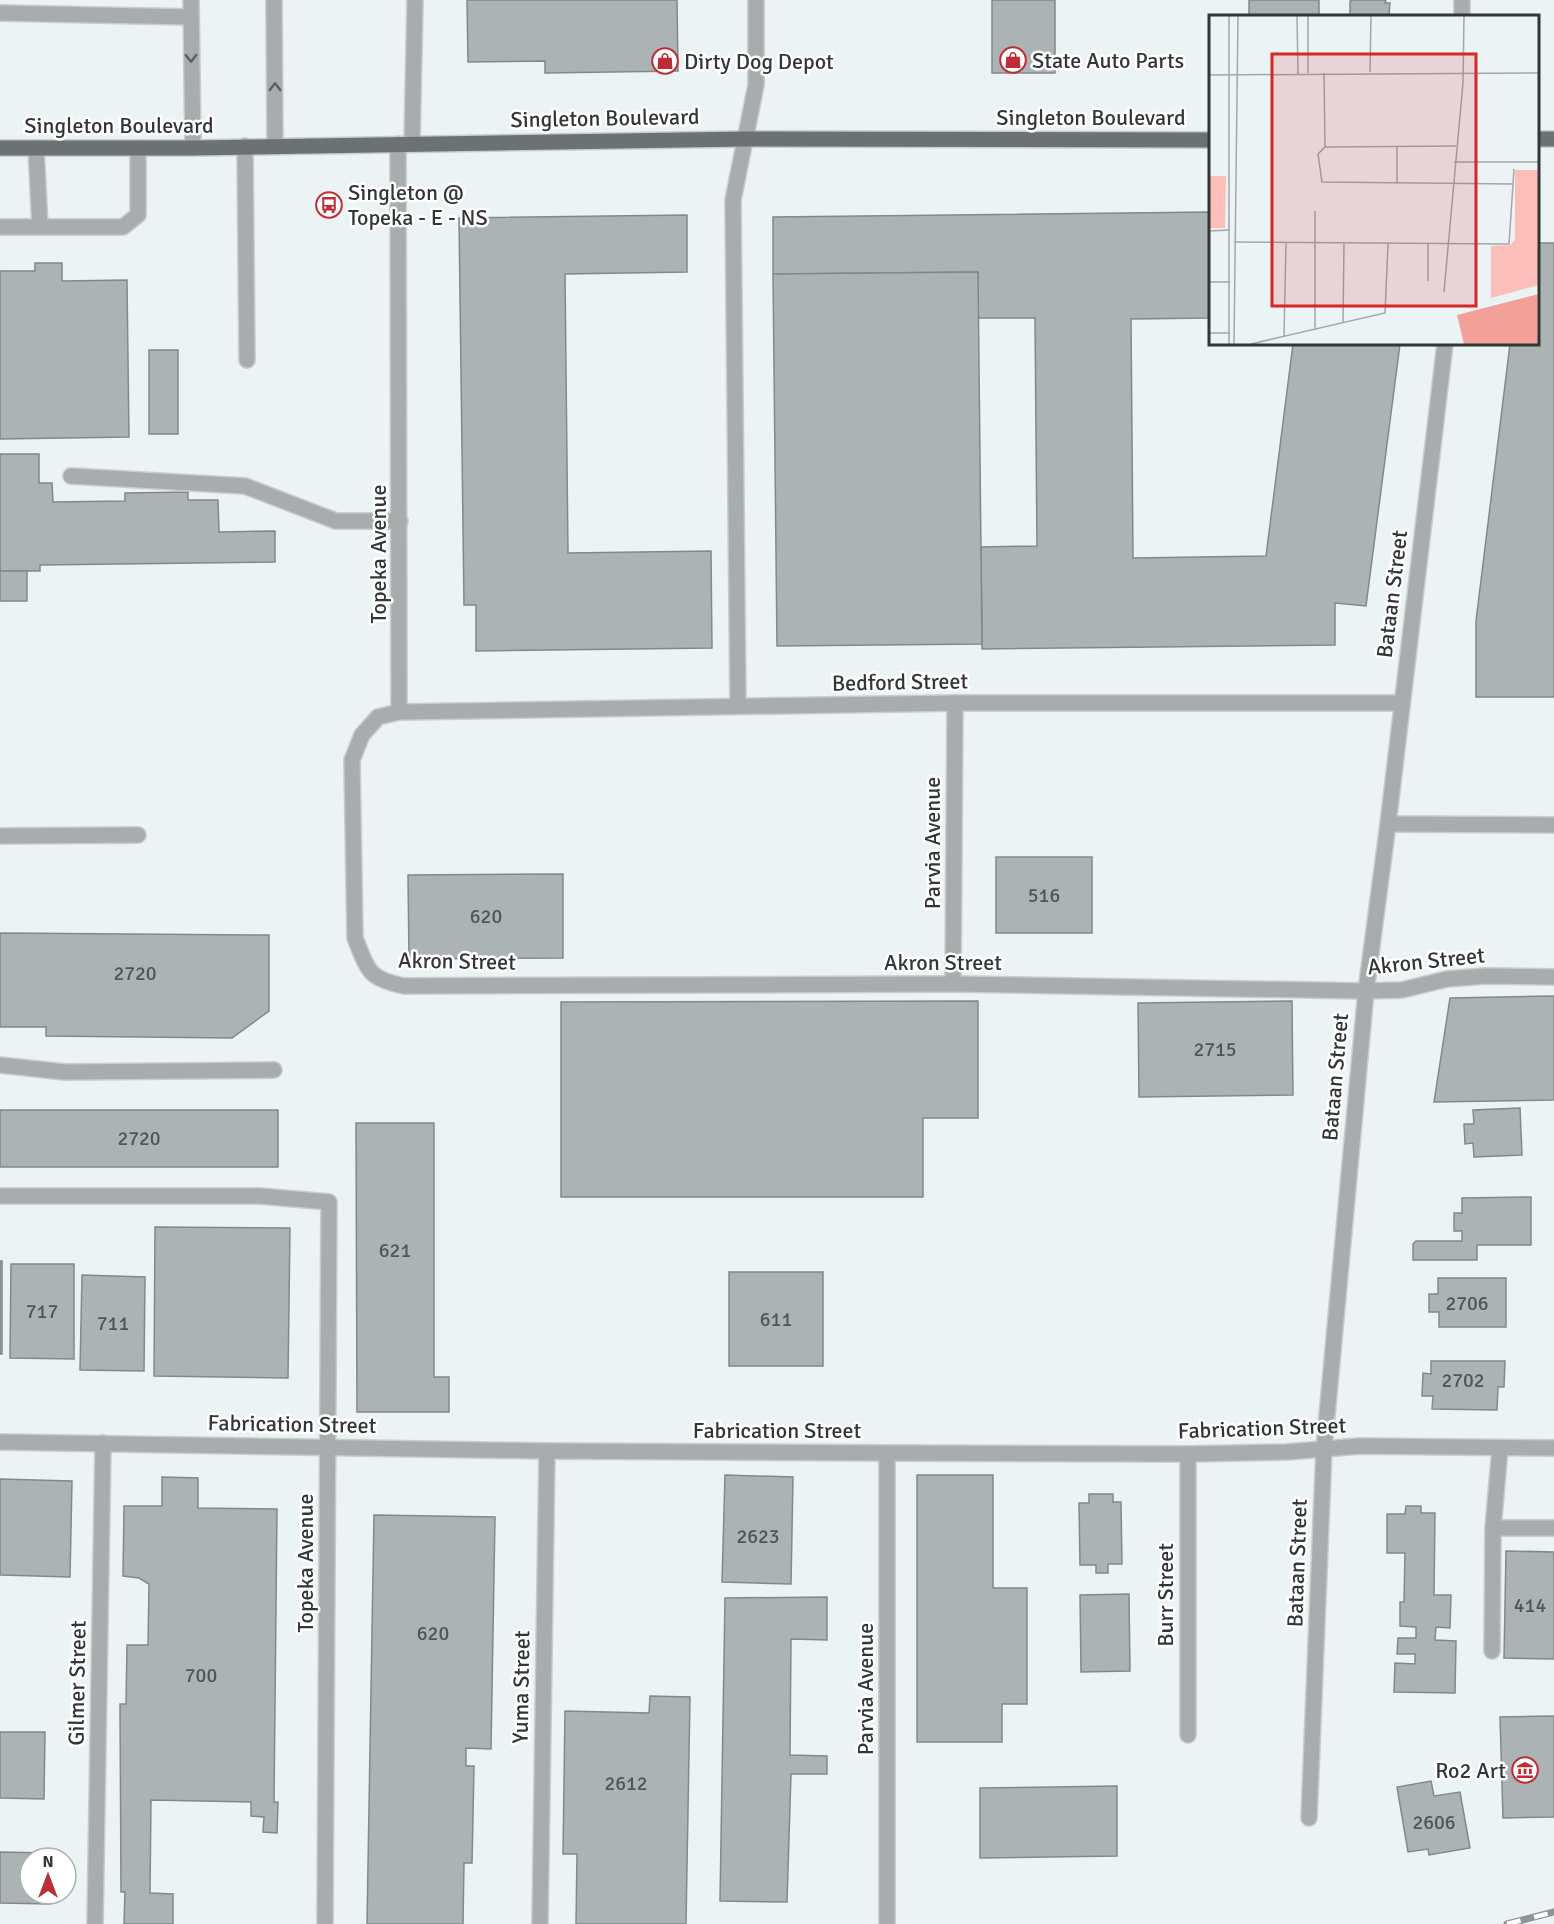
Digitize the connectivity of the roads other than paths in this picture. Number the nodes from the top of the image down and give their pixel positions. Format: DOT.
graph roads {
  1 [pos="191,0"];
  2 [pos="274,0"];
  3 [pos="415,0"];
  4 [pos="756,0"];
  5 [pos="0,13"];
  6 [pos="191,17"];
  7 [pos="745,139"];
  8 [pos="1209,140"];
  9 [pos="405,144"];
  10 [pos="275,145"];
  11 [pos="245,146"];
  12 [pos="0,148"];
  13 [pos="36,148"];
  14 [pos="138,148"];
  15 [pos="193,148"];
  16 [pos="0,227"];
  17 [pos="40,227"];
  18 [pos="1445,345"];
  19 [pos="247,360"];
  20 [pos="71,476"];
  21 [pos="400,521"];
  22 [pos="955,703"];
  23 [pos="1401,703"];
  24 [pos="738,706"];
  25 [pos="399,712"];
  26 [pos="1388,824"];
  27 [pos="1554,825"];
  28 [pos="138,835"];
  29 [pos="0,836"];
  30 [pos="1554,978"];
  31 [pos="953,984"];
  32 [pos="1366,991"];
  33 [pos="0,1065"];
  34 [pos="274,1070"];
  35 [pos="0,1196"];
  36 [pos="0,1442"];
  37 [pos="104,1443"];
  38 [pos="328,1447"];
  39 [pos="1324,1448"];
  40 [pos="1500,1448"];
  41 [pos="1554,1448"];
  42 [pos="548,1451"];
  43 [pos="888,1454"];
  44 [pos="1188,1454"];
  45 [pos="1493,1528"];
  46 [pos="1554,1528"];
  47 [pos="1492,1651"];
  48 [pos="1188,1735"];
  49 [pos="1309,1818"];
  50 [pos="95,1924"];
  51 [pos="326,1924"];
  52 [pos="540,1924"];
  53 [pos="887,1924"];
  1 -- 6 [label="street"];
  10 -- 2 [label="street, one-way"];
  3 -- 9 [label="street, Topeka Avenue"];
  4 -- 7 [label="street"];
  5 -- 6 [label="street"];
  6 -- 15 [label="street, one-way"];
  7 -- 8 [label="main road, Singleton Boulevard"];
  7 -- 9 [label="main road, Singleton Boulevard"];
  7 -- 24 [label="street"];
  9 -- 10 [label="main road, Singleton Boulevard"];
  9 -- 21 [label="street, Topeka Avenue"];
  10 -- 11 [label="main road, Singleton Boulevard"];
  11 -- 15 [label="main road, Singleton Boulevard"];
  11 -- 19 [label="street"];
  12 -- 13 [label="main road, Singleton Boulevard"];
  13 -- 14 [label="main road, Singleton Boulevard"];
  13 -- 17 [label="street"];
  14 -- 15 [label="main road, Singleton Boulevard"];
  14 -- 17 [label="street"];
  16 -- 17 [label="street"];
  18 -- 23 [label="street, Bataan Street"];
  20 -- 21 [label="street"];
  21 -- 25 [label="street, Topeka Avenue"];
  22 -- 23 [label="street, Bedford Street"];
  22 -- 24 [label="street, Bedford Street"];
  22 -- 31 [label="street, Parvia Avenue"];
  23 -- 26 [label="street, Bataan Street"];
  24 -- 25 [label="street, Bedford Street"];
  25 -- 31 [label="street, Akron Street"];
  26 -- 27 [label="street"];
  26 -- 32 [label="street, Bataan Street"];
  28 -- 29 [label="street"];
  30 -- 32 [label="street, Akron Street"];
  31 -- 32 [label="street, Akron Street"];
  32 -- 39 [label="street, Bataan Street"];
  33 -- 34 [label="street"];
  35 -- 38 [label="street, Topeka Avenue"];
  36 -- 37 [label="street, Fabrication Street"];
  37 -- 38 [label="street, Fabrication Street"];
  37 -- 50 [label="street, Gilmer Street"];
  38 -- 42 [label="street, Fabrication Street"];
  38 -- 51 [label="street, Topeka Avenue"];
  39 -- 40 [label="street, Fabrication Street"];
  39 -- 44 [label="street, Fabrication Street"];
  39 -- 49 [label="street, Bataan Street"];
  40 -- 41 [label="street, Fabrication Street"];
  40 -- 45 [label="street"];
  42 -- 43 [label="street, Fabrication Street"];
  42 -- 52 [label="street, Yuma Street"];
  43 -- 44 [label="street, Fabrication Street"];
  43 -- 53 [label="street, Parvia Avenue"];
  44 -- 48 [label="street, Burr Street"];
  45 -- 46 [label="street"];
  45 -- 47 [label="street"];
}
